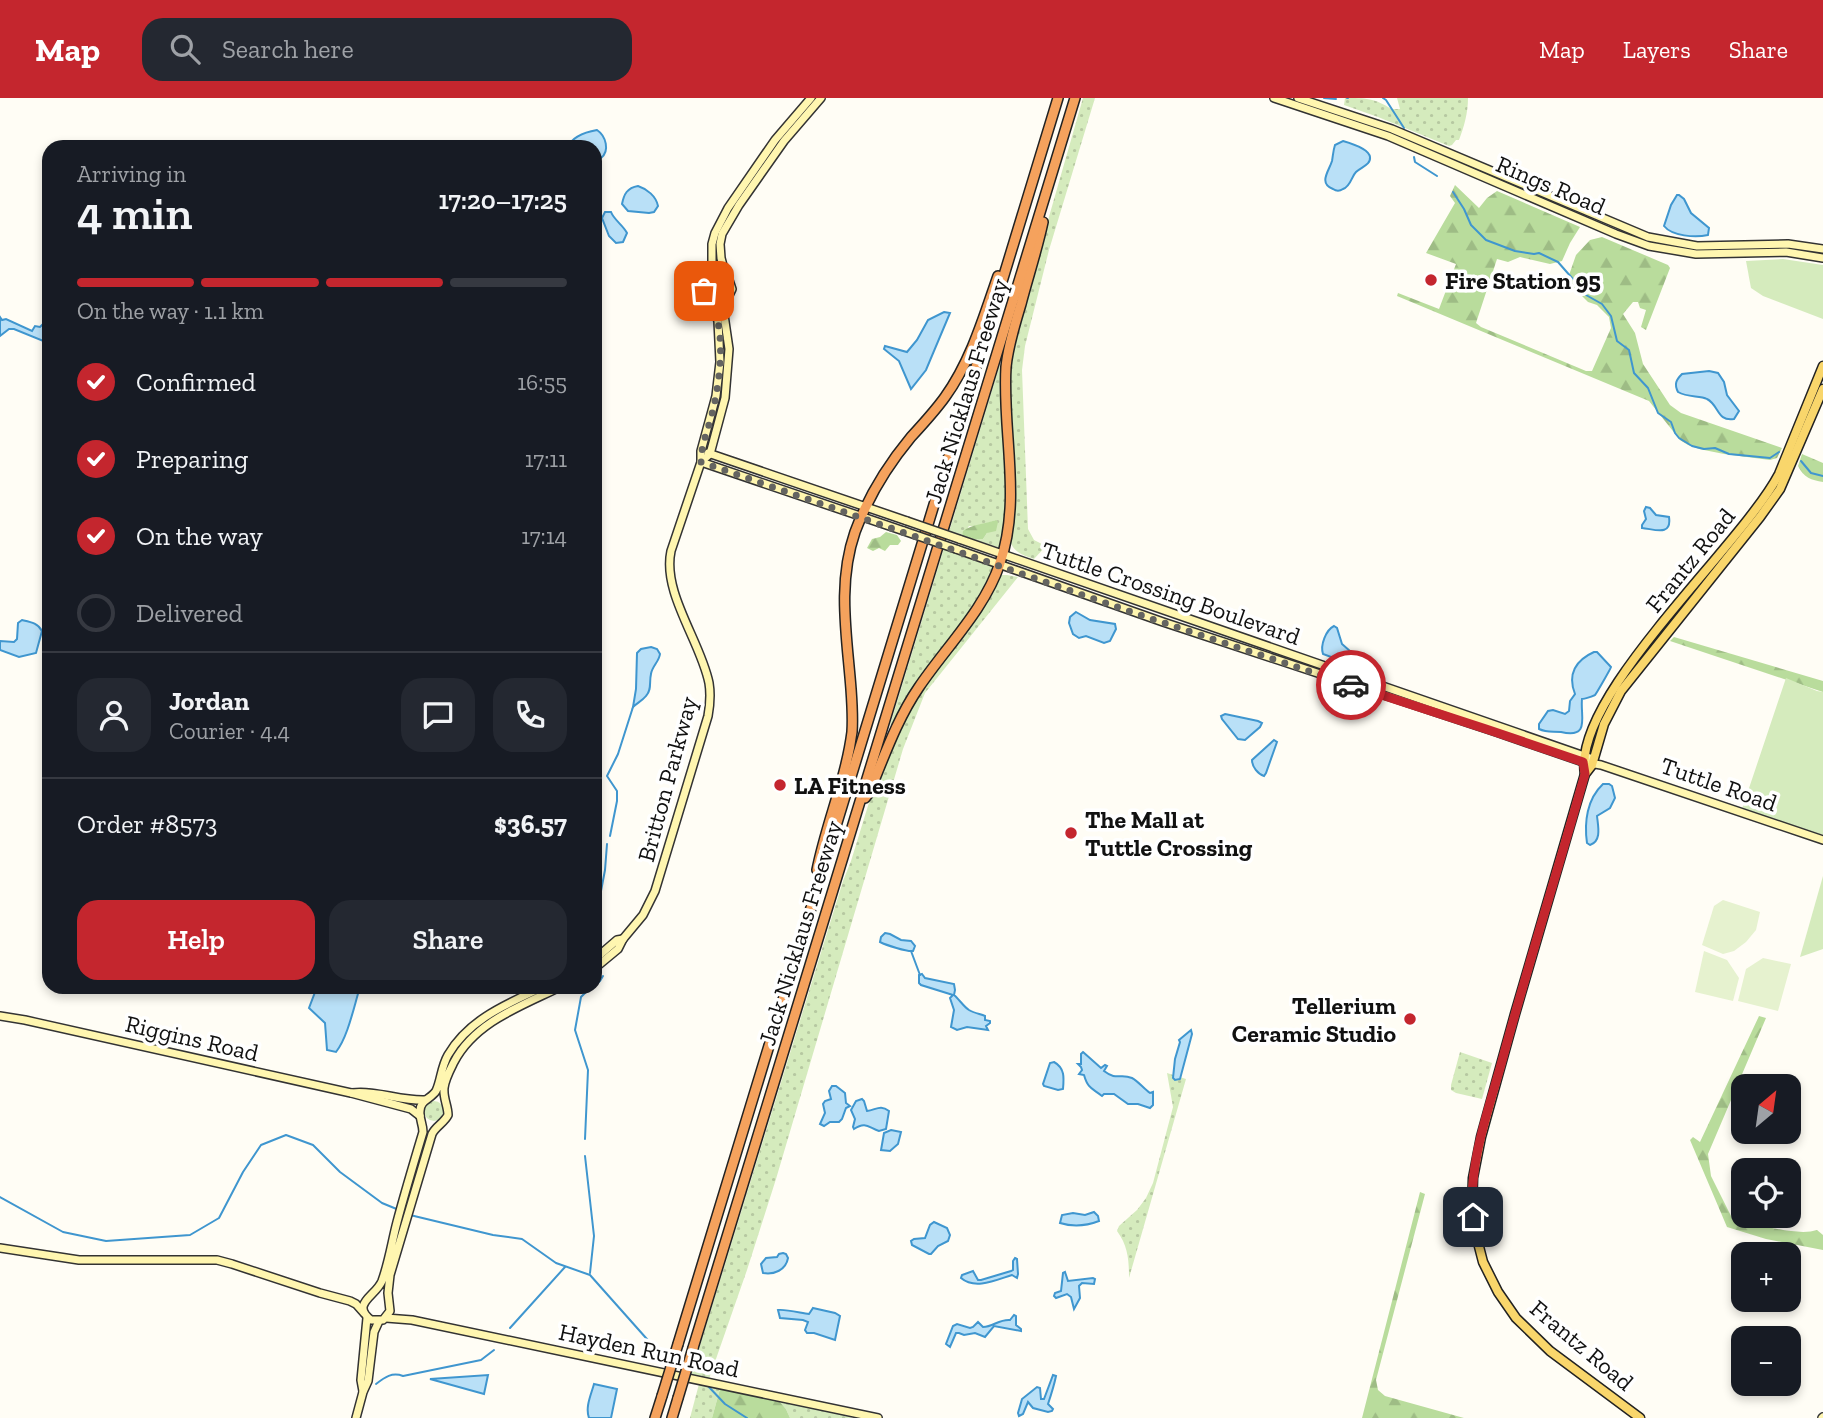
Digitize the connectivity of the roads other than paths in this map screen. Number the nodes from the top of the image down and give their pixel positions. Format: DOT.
graph roads {
  1 [pos="811,98"];
  2 [pos="821,98"];
  3 [pos="1059,98"];
  4 [pos="1075,98"];
  5 [pos="1274,98"];
  6 [pos="1298,98"];
  7 [pos="1056,162"];
  8 [pos="1013,249"];
  9 [pos="1823,249"];
  10 [pos="1823,258"];
  11 [pos="726,277"];
  12 [pos="708,278"];
  13 [pos="711,301"];
  14 [pos="725,301"];
  15 [pos="1823,366"];
  16 [pos="1823,389"];
  17 [pos="701,451"];
  18 [pos="710,454"];
  19 [pos="701,462"];
  20 [pos="820,503"];
  21 [pos="863,512"];
  22 [pos="854,536"];
  23 [pos="1003,554"];
  24 [pos="1000,565"];
  25 [pos="1591,761"];
  26 [pos="858,808"];
  27 [pos="1823,840"];
  28 [pos="807,920"];
  29 [pos="623,939"];
  30 [pos="602,953"];
  31 [pos="602,962"];
  32 [pos="529,994"];
  33 [pos="546,994"];
  34 [pos="0,1014"];
  35 [pos="351,1094"];
  36 [pos="427,1099"];
  37 [pos="446,1104"];
  38 [pos="421,1118"];
  39 [pos="439,1125"];
  40 [pos="400,1225"];
  41 [pos="0,1248"];
  42 [pos="371,1295"];
  43 [pos="336,1297"];
  44 [pos="389,1301"];
  45 [pos="366,1316"];
  46 [pos="383,1320"];
  47 [pos="412,1320"];
  48 [pos="363,1392"];
  49 [pos="356,1418"];
  50 [pos="655,1418"];
  51 [pos="672,1418"];
  52 [pos="878,1418"];
  53 [pos="1640,1418"];
  1 -- 12 [label="main road"];
  2 -- 11 [label="main road"];
  3 -- 8 [label="highway, Jack Nicklaus Freeway"];
  4 -- 7 [label="highway, Jack Nicklaus Freeway"];
  5 -- 10 [label="main road, Rings Road"];
  6 -- 9 [label="main road, Rings Road"];
  7 -- 23 [label="highway"];
  7 -- 26 [label="highway, Jack Nicklaus Freeway"];
  8 -- 21 [label="highway"];
  8 -- 28 [label="highway, Jack Nicklaus Freeway"];
  11 -- 12 [label="main road"];
  11 -- 14 [label="main road"];
  12 -- 13 [label="main road"];
  13 -- 14 [label="main road"];
  13 -- 17 [label="main road"];
  14 -- 18 [label="main road"];
  15 -- 25 [label="main road, Frantz Road"];
  16 -- 25 [label="main road, Frantz Road"];
  17 -- 18 [label="main road, Tuttle Crossing Boulevard"];
  17 -- 19 [label="main road"];
  18 -- 19 [label="main road"];
  18 -- 21 [label="main road, Tuttle Crossing Boulevard"];
  19 -- 20 [label="main road, Tuttle Crossing Boulevard"];
  19 -- 29 [label="main road, Britton Parkway"];
  20 -- 21 [label="main road, Tuttle Crossing Boulevard"];
  20 -- 22 [label="main road"];
  21 -- 22 [label="highway"];
  21 -- 23 [label="main road, Tuttle Crossing Boulevard, bridge"];
  21 -- 24 [label="main road, Tuttle Crossing Boulevard, bridge"];
  22 -- 28 [label="highway"];
  23 -- 24 [label="highway"];
  23 -- 25 [label="main road, Tuttle Crossing Boulevard"];
  24 -- 25 [label="main road, Tuttle Crossing Boulevard"];
  24 -- 26 [label="highway"];
  25 -- 27 [label="main road, Tuttle Road"];
  25 -- 53 [label="main road, Frantz Road"];
  26 -- 51 [label="highway, Jack Nicklaus Freeway, bridge"];
  28 -- 50 [label="highway, Jack Nicklaus Freeway, bridge"];
  29 -- 30 [label="main road, Britton Parkway"];
  29 -- 31 [label="main road, Britton Parkway"];
  32 -- 36 [label="main road"];
  33 -- 37 [label="main road"];
  34 -- 35 [label="main road, Riggins Road"];
  35 -- 36 [label="main road, Riggins Road"];
  35 -- 38 [label="main road, Riggins Road"];
  36 -- 37 [label="main road"];
  36 -- 38 [label="main road"];
  37 -- 39 [label="main road"];
  38 -- 39 [label="main road"];
  38 -- 40 [label="main road"];
  39 -- 40 [label="main road"];
  40 -- 42 [label="main road"];
  40 -- 44 [label="main road"];
  41 -- 43 [label="main road"];
  42 -- 43 [label="main road"];
  42 -- 44 [label="main road"];
  42 -- 45 [label="main road"];
  43 -- 45 [label="main road"];
  44 -- 46 [label="main road"];
  44 -- 47 [label="main road, Hayden Run Road"];
  45 -- 46 [label="main road"];
  45 -- 48 [label="main road"];
  46 -- 47 [label="main road, Hayden Run Road"];
  46 -- 48 [label="main road"];
  47 -- 52 [label="main road, Hayden Run Road"];
  48 -- 49 [label="main road"];
}
